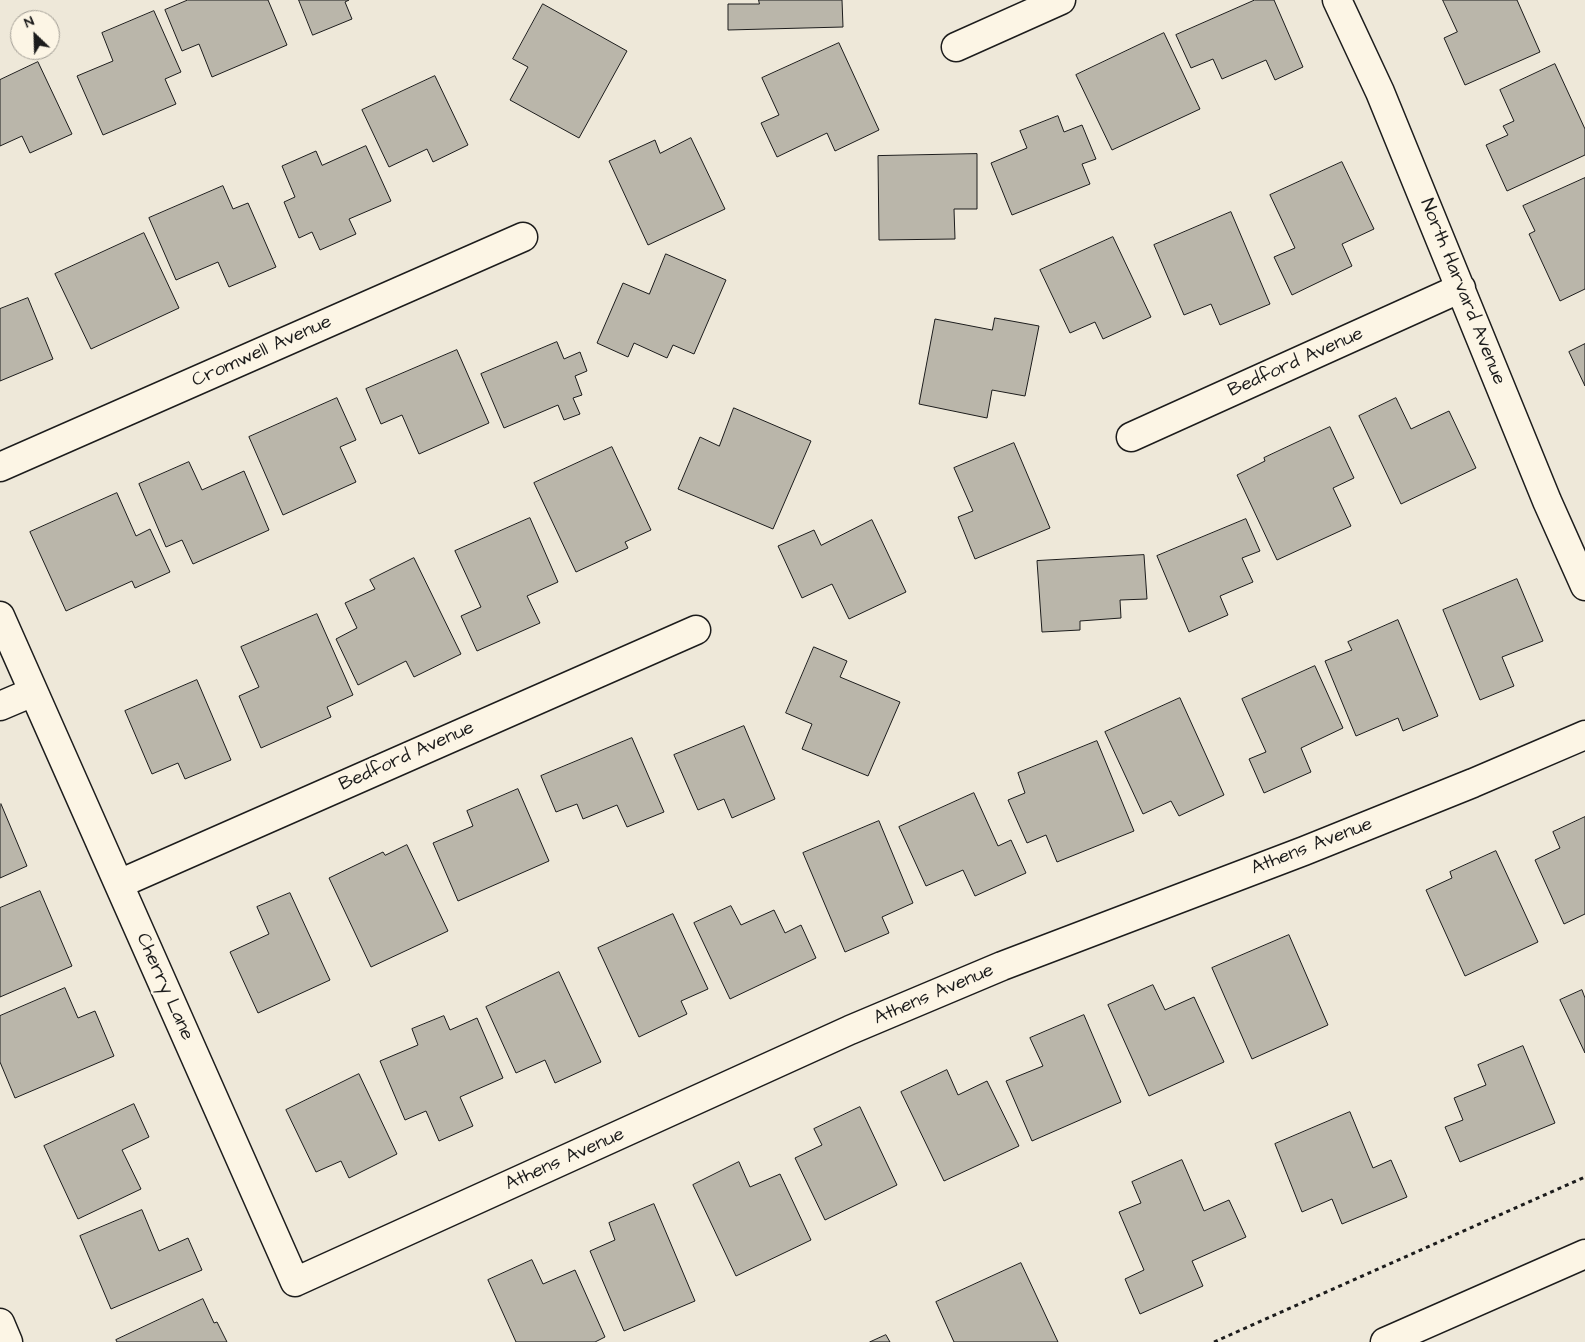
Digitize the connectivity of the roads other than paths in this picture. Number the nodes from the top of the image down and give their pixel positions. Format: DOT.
graph roads {
  1 [pos="1061,0"];
  2 [pos="1336,0"];
  3 [pos="956,47"];
  4 [pos="523,236"];
  5 [pos="1461,288"];
  6 [pos="1130,438"];
  7 [pos="0,467"];
  8 [pos="1585,586"];
  9 [pos="0,616"];
  10 [pos="696,630"];
  11 [pos="33,692"];
  12 [pos="0,706"];
  13 [pos="1585,735"];
  14 [pos="119,884"];
  15 [pos="1585,1254"];
  16 [pos="296,1282"];
  17 [pos="0,1323"];
  18 [pos="8,1342"];
  19 [pos="1385,1342"];
  1 -- 3 [label="street"];
  2 -- 5 [label="street, North Harvard Avenue"];
  4 -- 7 [label="street, Cromwell Avenue"];
  5 -- 6 [label="street, Bedford Avenue"];
  5 -- 8 [label="street, North Harvard Avenue"];
  9 -- 11 [label="street, Cherry Lane"];
  10 -- 14 [label="street, Bedford Avenue"];
  11 -- 12 [label="street"];
  11 -- 14 [label="street, Cherry Lane"];
  13 -- 16 [label="street, Athens Avenue"];
  14 -- 16 [label="street, Cherry Lane"];
  15 -- 19 [label="street"];
  17 -- 18 [label="street"];
}
